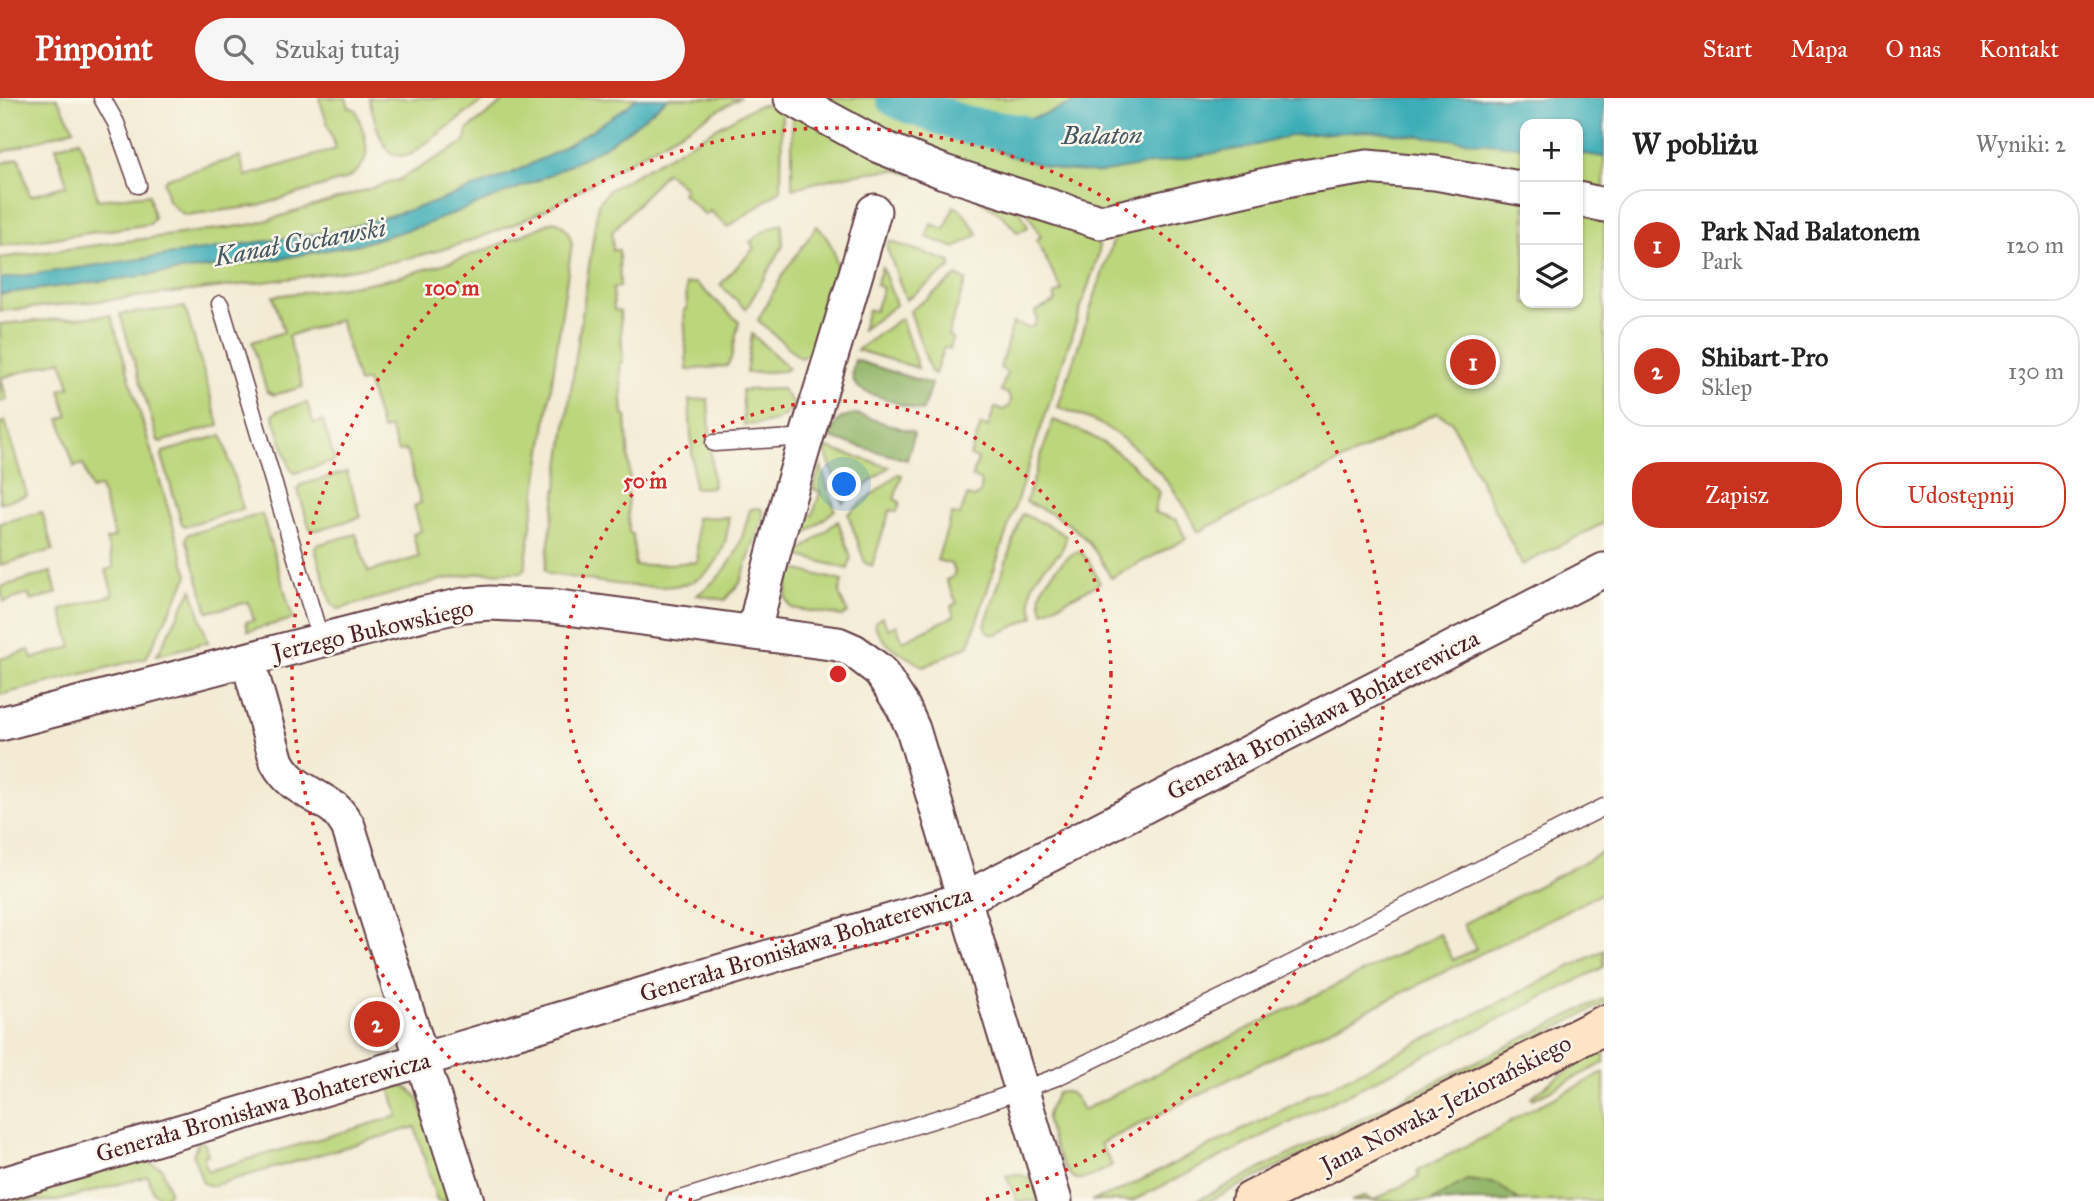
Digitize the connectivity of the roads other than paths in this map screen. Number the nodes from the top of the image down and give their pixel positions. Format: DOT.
graph roads {
  1 [pos="102,98"];
  2 [pos="791,98"];
  3 [pos="138,185"];
  4 [pos="1520,188"];
  5 [pos="1583,199"];
  6 [pos="1604,205"];
  7 [pos="874,211"];
  8 [pos="220,304"];
  9 [pos="807,437"];
  10 [pos="714,443"];
  11 [pos="1604,570"];
  12 [pos="754,632"];
  13 [pos="321,641"];
  14 [pos="248,661"];
  15 [pos="0,724"];
  16 [pos="1604,807"];
  17 [pos="964,899"];
  18 [pos="1604,1025"];
  19 [pos="422,1061"];
  20 [pos="1022,1090"];
  21 [pos="0,1185"];
  22 [pos="467,1201"];
  23 [pos="675,1201"];
  24 [pos="1055,1201"];
  25 [pos="1251,1201"];
  1 -- 3 [label="lane"];
  2 -- 4 [label="street"];
  5 -- 6 [label="street"];
  7 -- 9 [label="street"];
  8 -- 13 [label="lane"];
  9 -- 10 [label="lane"];
  9 -- 12 [label="street"];
  11 -- 17 [label="street, Generała Bronisława Bohaterewicza"];
  12 -- 13 [label="street, Jerzego Bukowskiego"];
  12 -- 17 [label="street, Jerzego Bukowskiego"];
  13 -- 14 [label="street, Jerzego Bukowskiego"];
  14 -- 15 [label="street, Jerzego Bukowskiego"];
  14 -- 19 [label="street"];
  16 -- 20 [label="lane"];
  17 -- 19 [label="street, Generała Bronisława Bohaterewicza"];
  17 -- 20 [label="street, Jerzego Bukowskiego"];
  18 -- 25 [label="street, Jana Nowaka-Jeziorańskiego"];
  19 -- 21 [label="street, Generała Bronisława Bohaterewicza"];
  19 -- 22 [label="street"];
  20 -- 23 [label="lane"];
  20 -- 24 [label="street, Jerzego Bukowskiego"];
}
